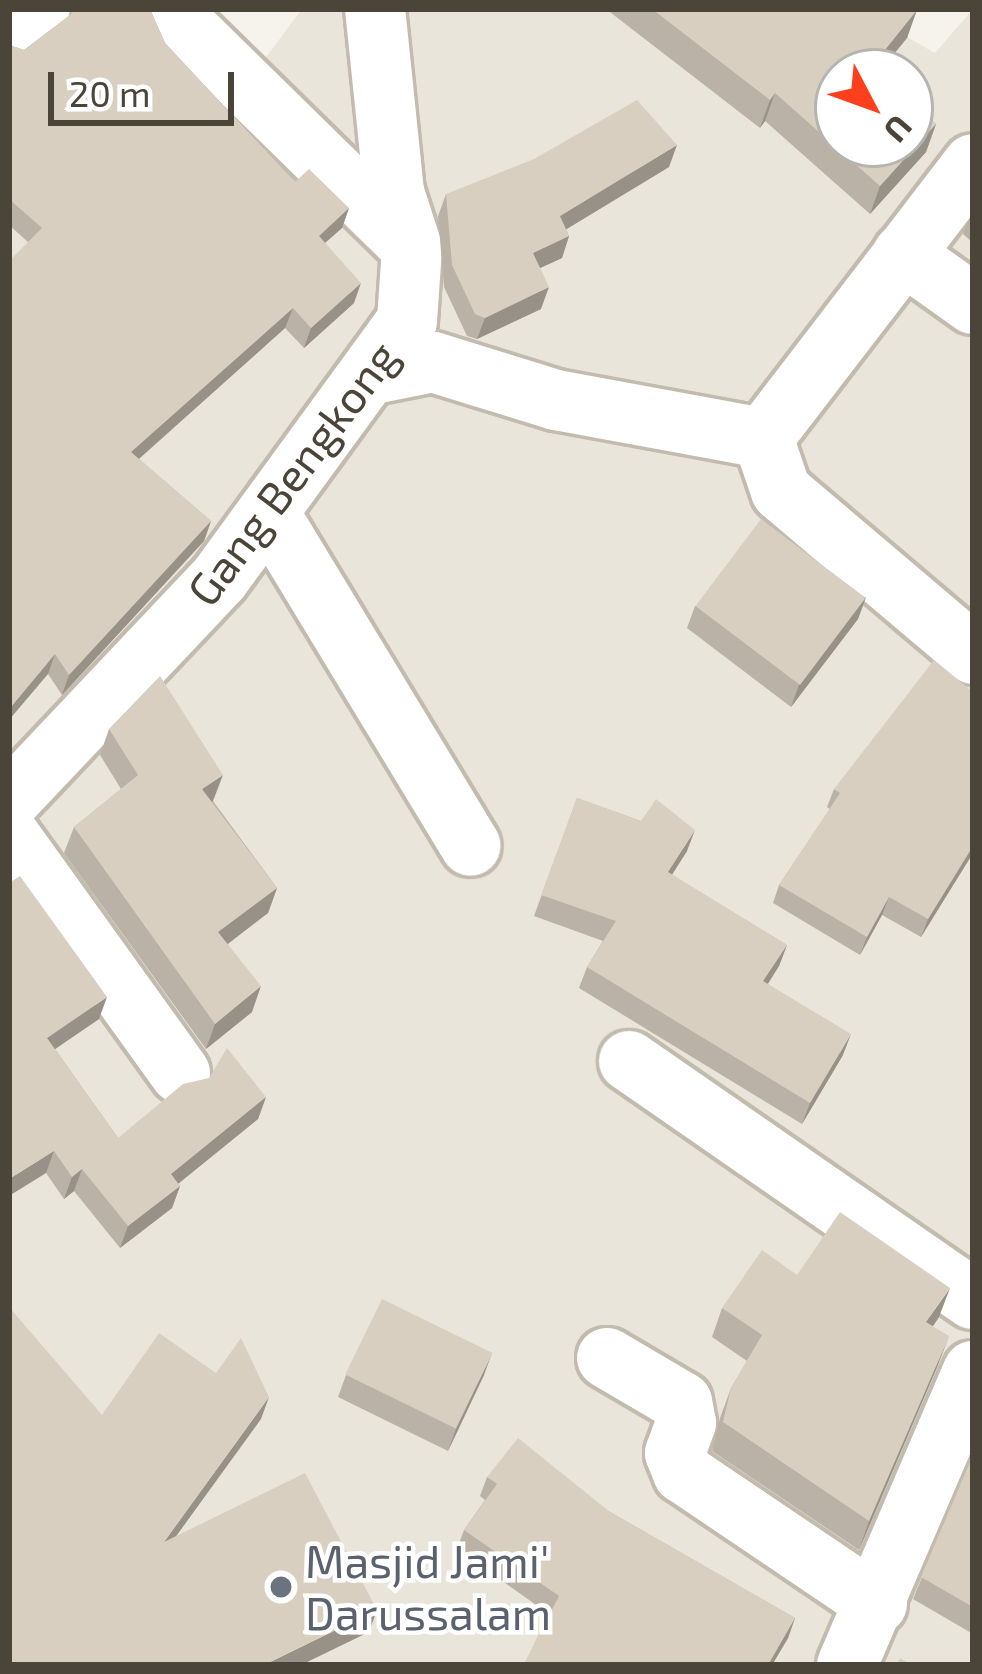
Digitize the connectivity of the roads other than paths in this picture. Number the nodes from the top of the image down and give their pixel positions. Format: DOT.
graph roads {
  1 [pos="40,9"];
  2 [pos="168,9"];
  3 [pos="374,9"];
  4 [pos="9,36"];
  5 [pos="973,164"];
  6 [pos="412,248"];
  7 [pos="903,254"];
  8 [pos="973,304"];
  9 [pos="374,374"];
  10 [pos="763,438"];
  11 [pos="269,513"];
  12 [pos="973,654"];
  13 [pos="9,801"];
  14 [pos="9,835"];
  15 [pos="471,846"];
  16 [pos="629,1061"];
  17 [pos="180,1073"];
  18 [pos="973,1299"];
  19 [pos="607,1358"];
  20 [pos="973,1371"];
  21 [pos="877,1604"];
  22 [pos="847,1665"];
  1 -- 4 [label="street"];
  2 -- 6 [label="street"];
  3 -- 6 [label="street, Gang Bengkong"];
  5 -- 7 [label="street"];
  6 -- 9 [label="street, Gang Bengkong"];
  7 -- 8 [label="street"];
  7 -- 10 [label="street"];
  9 -- 10 [label="street"];
  9 -- 11 [label="street, Gang Bengkong"];
  10 -- 12 [label="street"];
  11 -- 13 [label="street, Gang Bengkong"];
  11 -- 15 [label="street"];
  14 -- 17 [label="street"];
  16 -- 18 [label="street"];
  19 -- 21 [label="street"];
  20 -- 21 [label="street"];
  21 -- 22 [label="street"];
}
